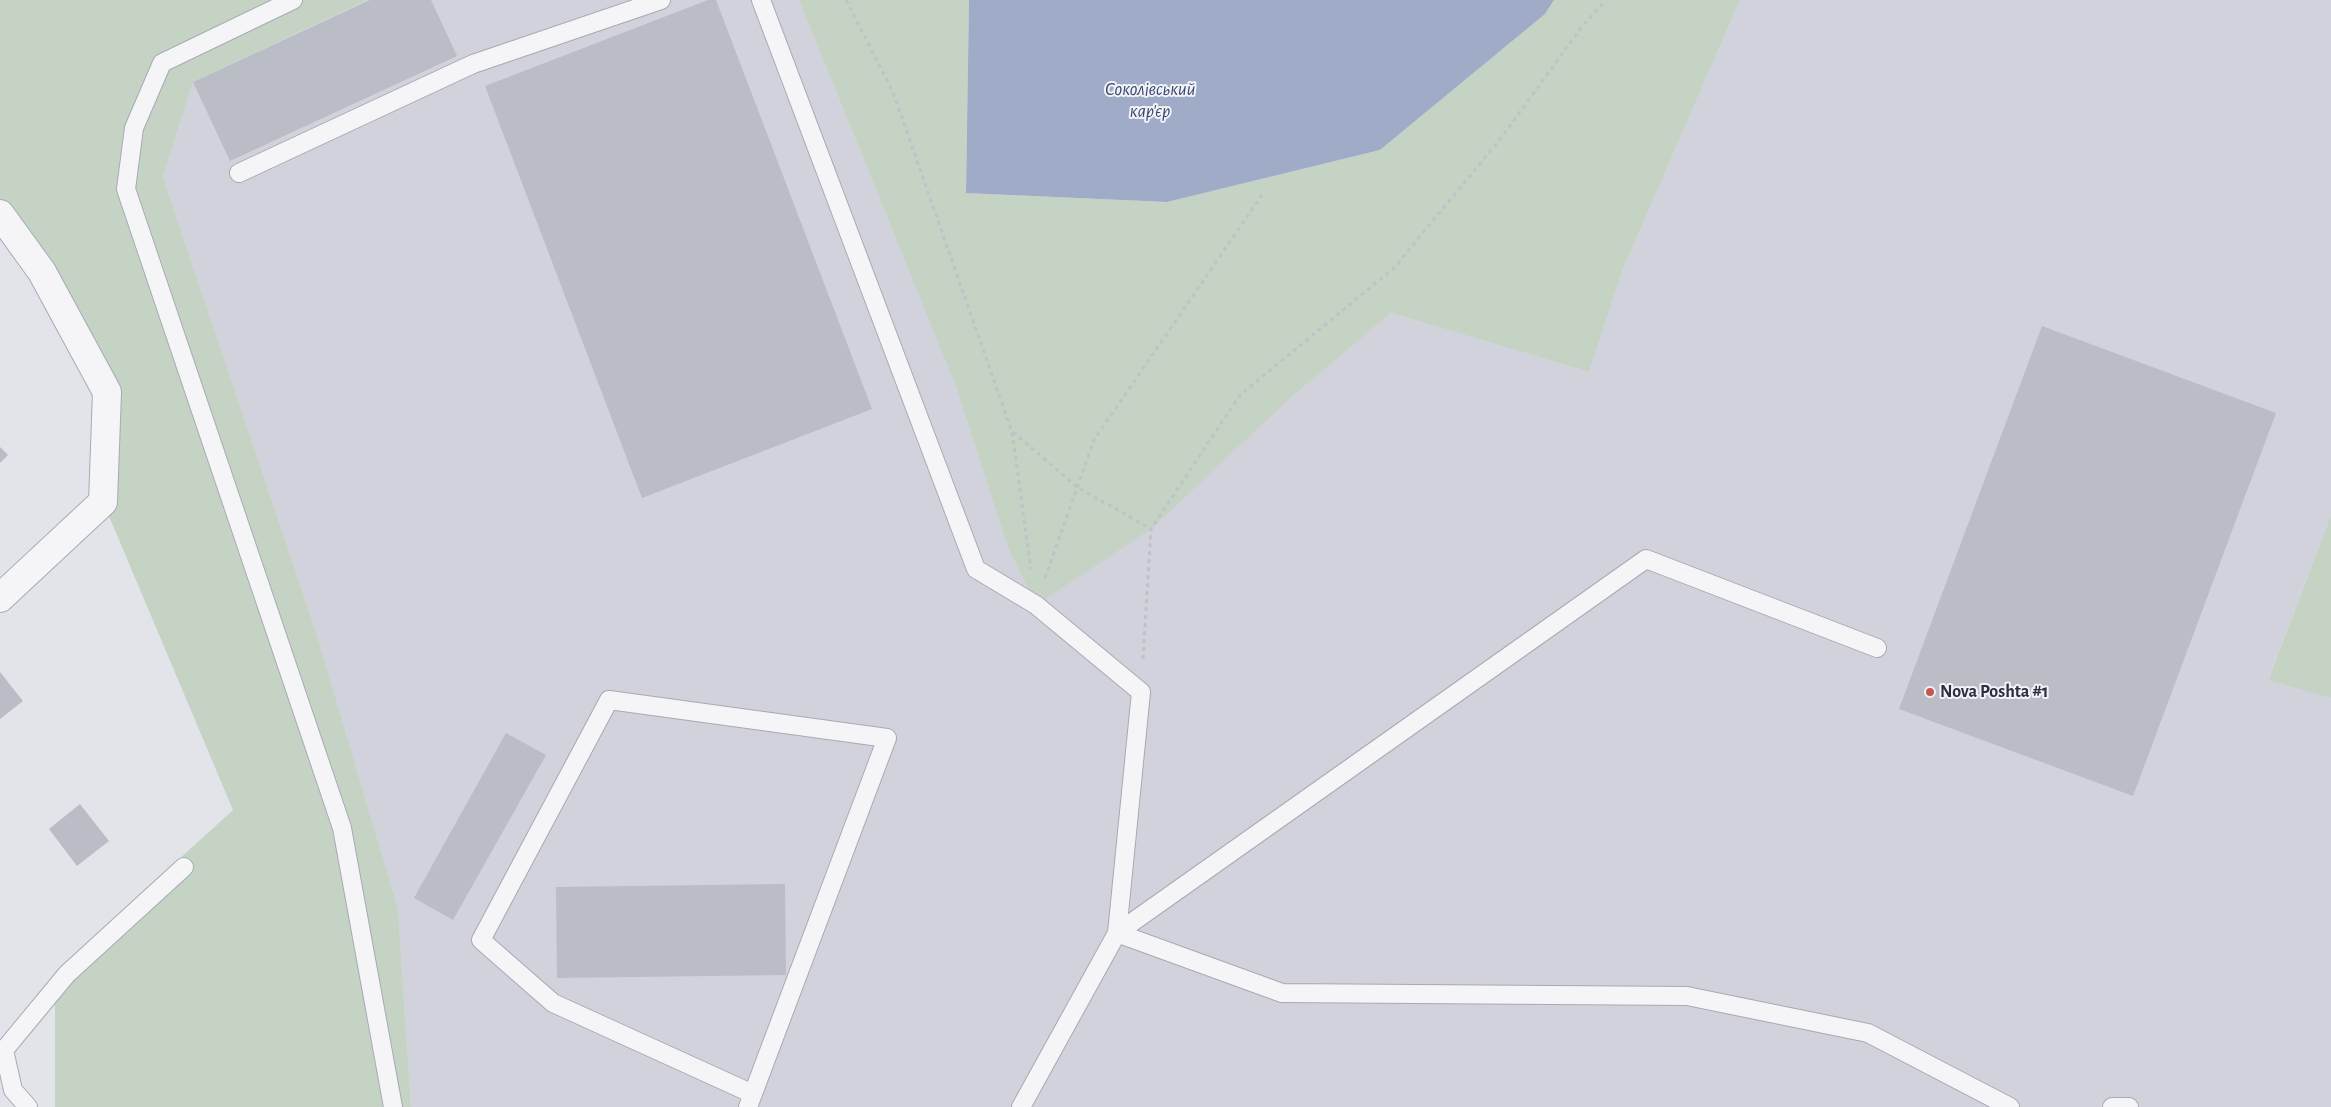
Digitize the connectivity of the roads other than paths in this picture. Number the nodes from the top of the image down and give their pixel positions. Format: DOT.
graph roads {
  1 [pos="293,0"];
  2 [pos="661,0"];
  3 [pos="761,0"];
  4 [pos="239,173"];
  5 [pos="0,214"];
  6 [pos="0,598"];
  7 [pos="1877,648"];
  8 [pos="184,867"];
  9 [pos="1116,933"];
  10 [pos="2,1050"];
  11 [pos="750,1101"];
  12 [pos="28,1107"];
  13 [pos="392,1107"];
  14 [pos="1021,1107"];
  15 [pos="2010,1107"];
  16 [pos="2112,1107"];
  17 [pos="2129,1107"];
  1 -- 13 [label="lane"];
  2 -- 4 [label="lane"];
  3 -- 9 [label="lane"];
  5 -- 6 [label="street"];
  7 -- 9 [label="lane"];
  8 -- 10 [label="lane"];
  9 -- 14 [label="lane"];
  9 -- 15 [label="lane"];
  10 -- 12 [label="lane"];
  11 -- 11 [label="lane"];
  16 -- 17 [label="lane"];
}
